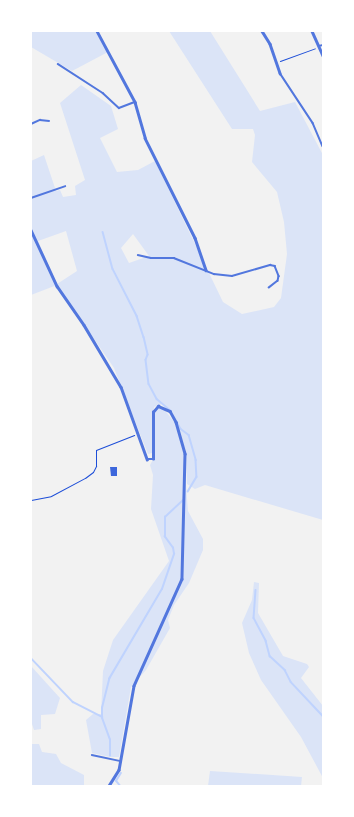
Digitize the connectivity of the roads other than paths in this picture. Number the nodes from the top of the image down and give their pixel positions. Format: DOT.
graph roads {
  1 [pos="97,31"];
  2 [pos="262,31"];
  3 [pos="312,31"];
  4 [pos="323,45"];
  5 [pos="319,46"];
  6 [pos="323,56"];
  7 [pos="58,64"];
  8 [pos="280,73"];
  9 [pos="135,102"];
  10 [pos="49,121"];
  11 [pos="31,124"];
  12 [pos="323,146"];
  13 [pos="65,186"];
  14 [pos="31,198"];
  15 [pos="31,230"];
  16 [pos="138,255"];
  17 [pos="206,270"];
  18 [pos="269,288"];
  19 [pos="92,755"];
  20 [pos="120,761"];
  21 [pos="109,786"];
  1 -- 9 [label="street"];
  2 -- 8 [label="street"];
  3 -- 5 [label="street"];
  4 -- 5 [label="lane"];
  5 -- 6 [label="street"];
  7 -- 9 [label="lane"];
  8 -- 12 [label="lane"];
  9 -- 17 [label="street"];
  10 -- 11 [label="lane"];
  13 -- 14 [label="lane"];
  15 -- 20 [label="street"];
  16 -- 17 [label="lane"];
  17 -- 18 [label="lane"];
  19 -- 20 [label="lane"];
  20 -- 21 [label="street"];
}
